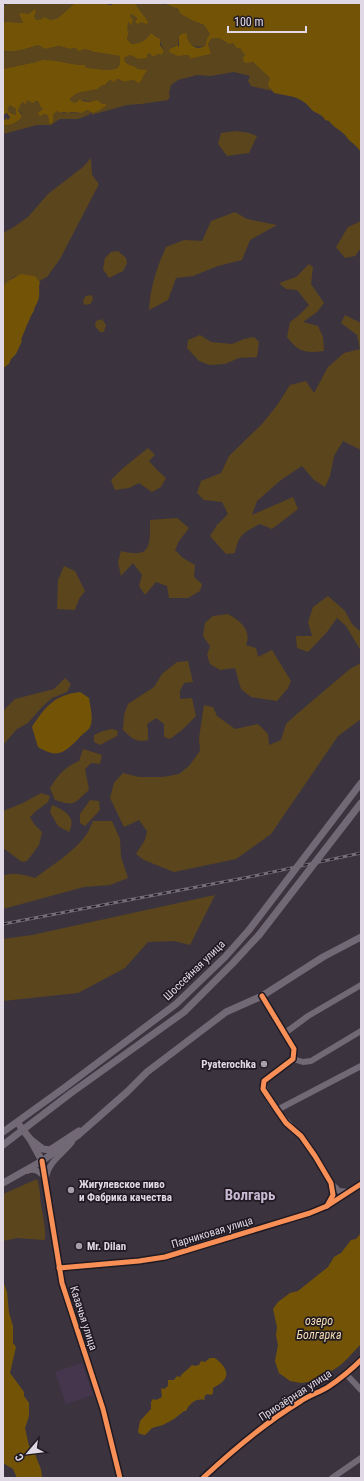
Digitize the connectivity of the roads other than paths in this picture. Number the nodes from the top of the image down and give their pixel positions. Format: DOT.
graph roads {
  1 [pos="361,783"];
  2 [pos="361,804"];
  3 [pos="361,937"];
  4 [pos="361,985"];
  5 [pos="262,996"];
  6 [pos="361,1031"];
  7 [pos="285,1033"];
  8 [pos="293,1059"];
  9 [pos="361,1066"];
  10 [pos="277,1110"];
  11 [pos="17,1121"];
  12 [pos="90,1125"];
  13 [pos="23,1130"];
  14 [pos="3,1132"];
  15 [pos="30,1139"];
  16 [pos="74,1139"];
  17 [pos="3,1145"];
  18 [pos="42,1161"];
  19 [pos="46,1178"];
  20 [pos="3,1183"];
  21 [pos="331,1183"];
  22 [pos="361,1184"];
  23 [pos="350,1192"];
  24 [pos="327,1206"];
  25 [pos="59,1268"];
  26 [pos="361,1360"];
  27 [pos="346,1374"];
  28 [pos="361,1390"];
  29 [pos="361,1458"];
  30 [pos="120,1478"];
  31 [pos="203,1478"];
  32 [pos="332,1478"];
  1 -- 11 [label="main road, Шоссейная улица, bridge"];
  2 -- 13 [label="main road, Шоссейная улица, bridge"];
  3 -- 5 [label="main road"];
  4 -- 7 [label="street"];
  5 -- 7 [label="street"];
  5 -- 12 [label="main road"];
  6 -- 8 [label="street"];
  7 -- 8 [label="street"];
  8 -- 10 [label="street"];
  9 -- 10 [label="street"];
  10 -- 21 [label="street"];
  11 -- 13 [label="main road, Казачья улица"];
  11 -- 14 [label="main road, Шоссейная улица"];
  12 -- 15 [label="main road"];
  12 -- 16 [label="main road"];
  13 -- 15 [label="main road, Казачья улица"];
  13 -- 17 [label="main road, Шоссейная улица"];
  15 -- 18 [label="main road, Казачья улица"];
  16 -- 18 [label="main road"];
  16 -- 19 [label="street"];
  18 -- 19 [label="street, Казачья улица"];
  18 -- 20 [label="main road"];
  19 -- 20 [label="street"];
  19 -- 25 [label="street, Казачья улица"];
  21 -- 23 [label="street"];
  21 -- 24 [label="street"];
  22 -- 23 [label="street, Парниковая улица"];
  23 -- 24 [label="street, Парниковая улица"];
  24 -- 25 [label="street, Парниковая улица"];
  25 -- 30 [label="street, Казачья улица"];
  26 -- 27 [label="street, Приозёрная улица"];
  27 -- 28 [label="street"];
  27 -- 31 [label="street, Приозёрная улица"];
  29 -- 32 [label="street"];
}
